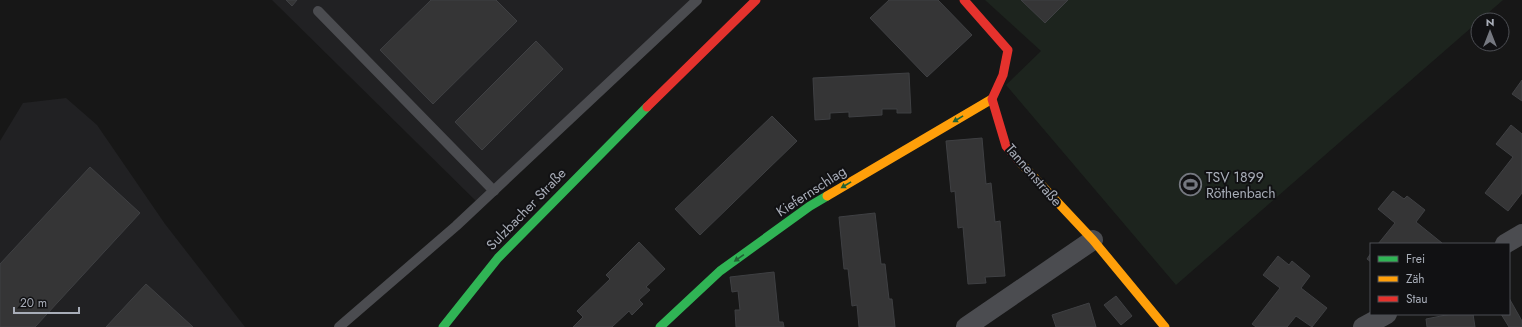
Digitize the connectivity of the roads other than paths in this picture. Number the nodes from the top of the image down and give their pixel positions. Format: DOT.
graph roads {
  1 [pos="697,0"];
  2 [pos="756,0"];
  3 [pos="964,0"];
  4 [pos="318,11"];
  5 [pos="992,99"];
  6 [pos="494,191"];
  7 [pos="1522,234"];
  8 [pos="1093,240"];
  9 [pos="1507,243"];
  10 [pos="1385,315"];
  11 [pos="1392,315"];
  12 [pos="338,327"];
  13 [pos="443,327"];
  14 [pos="660,327"];
  15 [pos="966,327"];
  16 [pos="1165,327"];
  17 [pos="1363,327"];
  18 [pos="1395,327"];
  1 -- 6 [label="lane"];
  2 -- 13 [label="street, Sulzbacher Straße"];
  3 -- 5 [label="street"];
  4 -- 6 [label="lane"];
  5 -- 8 [label="street, Tannenstraße"];
  5 -- 14 [label="street, Kiefernschlag, one-way"];
  6 -- 12 [label="lane"];
  7 -- 9 [label="street"];
  8 -- 15 [label="street"];
  8 -- 16 [label="street, Tannenstraße"];
  10 -- 17 [label="street"];
  11 -- 18 [label="street"];
}
